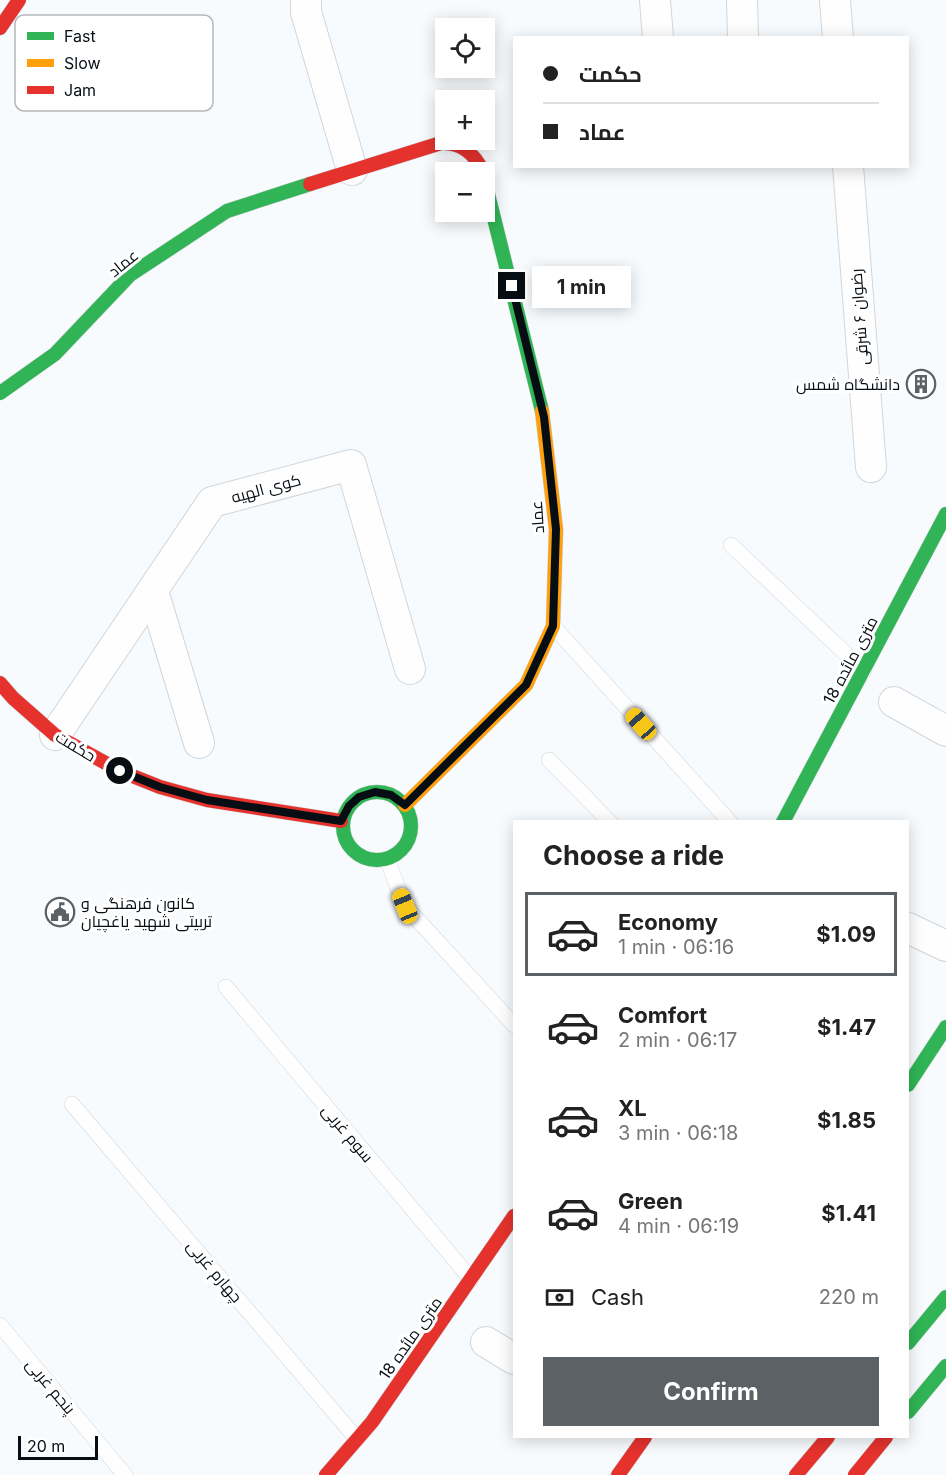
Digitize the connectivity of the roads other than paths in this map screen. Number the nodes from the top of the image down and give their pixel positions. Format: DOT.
graph roads {
  1 [pos="19,0"];
  2 [pos="306,0"];
  3 [pos="655,0"];
  4 [pos="742,0"];
  5 [pos="835,0"];
  6 [pos="0,28"];
  7 [pos="658,36"];
  8 [pos="744,36"];
  9 [pos="837,36"];
  10 [pos="477,162"];
  11 [pos="848,168"];
  12 [pos="352,170"];
  13 [pos="495,222"];
  14 [pos="0,393"];
  15 [pos="871,467"];
  16 [pos="946,514"];
  17 [pos="731,545"];
  18 [pos="153,591"];
  19 [pos="553,626"];
  20 [pos="410,669"];
  21 [pos="864,671"];
  22 [pos="0,683"];
  23 [pos="894,702"];
  24 [pos="946,731"];
  25 [pos="55,735"];
  26 [pos="199,743"];
  27 [pos="549,759"];
  28 [pos="405,805"];
  29 [pos="608,820"];
  30 [pos="728,820"];
  31 [pos="784,820"];
  32 [pos="341,821"];
  33 [pos="387,860"];
  34 [pos="909,928"];
  35 [pos="946,946"];
  36 [pos="226,987"];
  37 [pos="513,1024"];
  38 [pos="946,1027"];
  39 [pos="909,1083"];
  40 [pos="72,1104"];
  41 [pos="513,1217"];
  42 [pos="471,1279"];
  43 [pos="946,1297"];
  44 [pos="0,1325"];
  45 [pos="486,1342"];
  46 [pos="909,1342"];
  47 [pos="513,1358"];
  48 [pos="946,1366"];
  49 [pos="909,1411"];
  50 [pos="642,1438"];
  51 [pos="827,1438"];
  52 [pos="885,1438"];
  53 [pos="357,1439"];
  54 [pos="125,1475"];
  55 [pos="326,1475"];
  56 [pos="618,1475"];
  57 [pos="796,1475"];
  58 [pos="855,1475"];
  1 -- 6 [label="street"];
  2 -- 12 [label="street"];
  3 -- 7 [label="street"];
  4 -- 8 [label="street"];
  5 -- 9 [label="street"];
  10 -- 12 [label="street, عماد"];
  11 -- 15 [label="street, رضوان ۶ شرقی"];
  12 -- 14 [label="street, عماد"];
  13 -- 19 [label="street, عماد"];
  16 -- 21 [label="street, 18 متری مائده"];
  17 -- 21 [label="lane"];
  18 -- 20 [label="street, کوی الهیه"];
  18 -- 25 [label="street, کوی الهیه"];
  18 -- 26 [label="street"];
  19 -- 28 [label="street, عماد"];
  19 -- 30 [label="lane"];
  21 -- 31 [label="street, 18 متری مائده"];
  22 -- 25 [label="street, حکمت"];
  23 -- 24 [label="street"];
  25 -- 32 [label="street, حکمت"];
  27 -- 29 [label="lane"];
  28 -- 32 [label="street"];
  28 -- 33 [label="street"];
  32 -- 33 [label="street"];
  33 -- 37 [label="lane"];
  34 -- 35 [label="street"];
  36 -- 42 [label="lane, سوم غربی"];
  38 -- 39 [label="street"];
  40 -- 53 [label="lane, چهارم غربی"];
  41 -- 42 [label="street, 18 متری مائده"];
  42 -- 53 [label="street, 18 متری مائده"];
  43 -- 46 [label="street"];
  44 -- 54 [label="lane, پنجم غربی"];
  45 -- 47 [label="street"];
  48 -- 49 [label="street"];
  50 -- 56 [label="street"];
  51 -- 57 [label="street"];
  52 -- 58 [label="street"];
  53 -- 55 [label="street, 18 متری مائده"];
}
